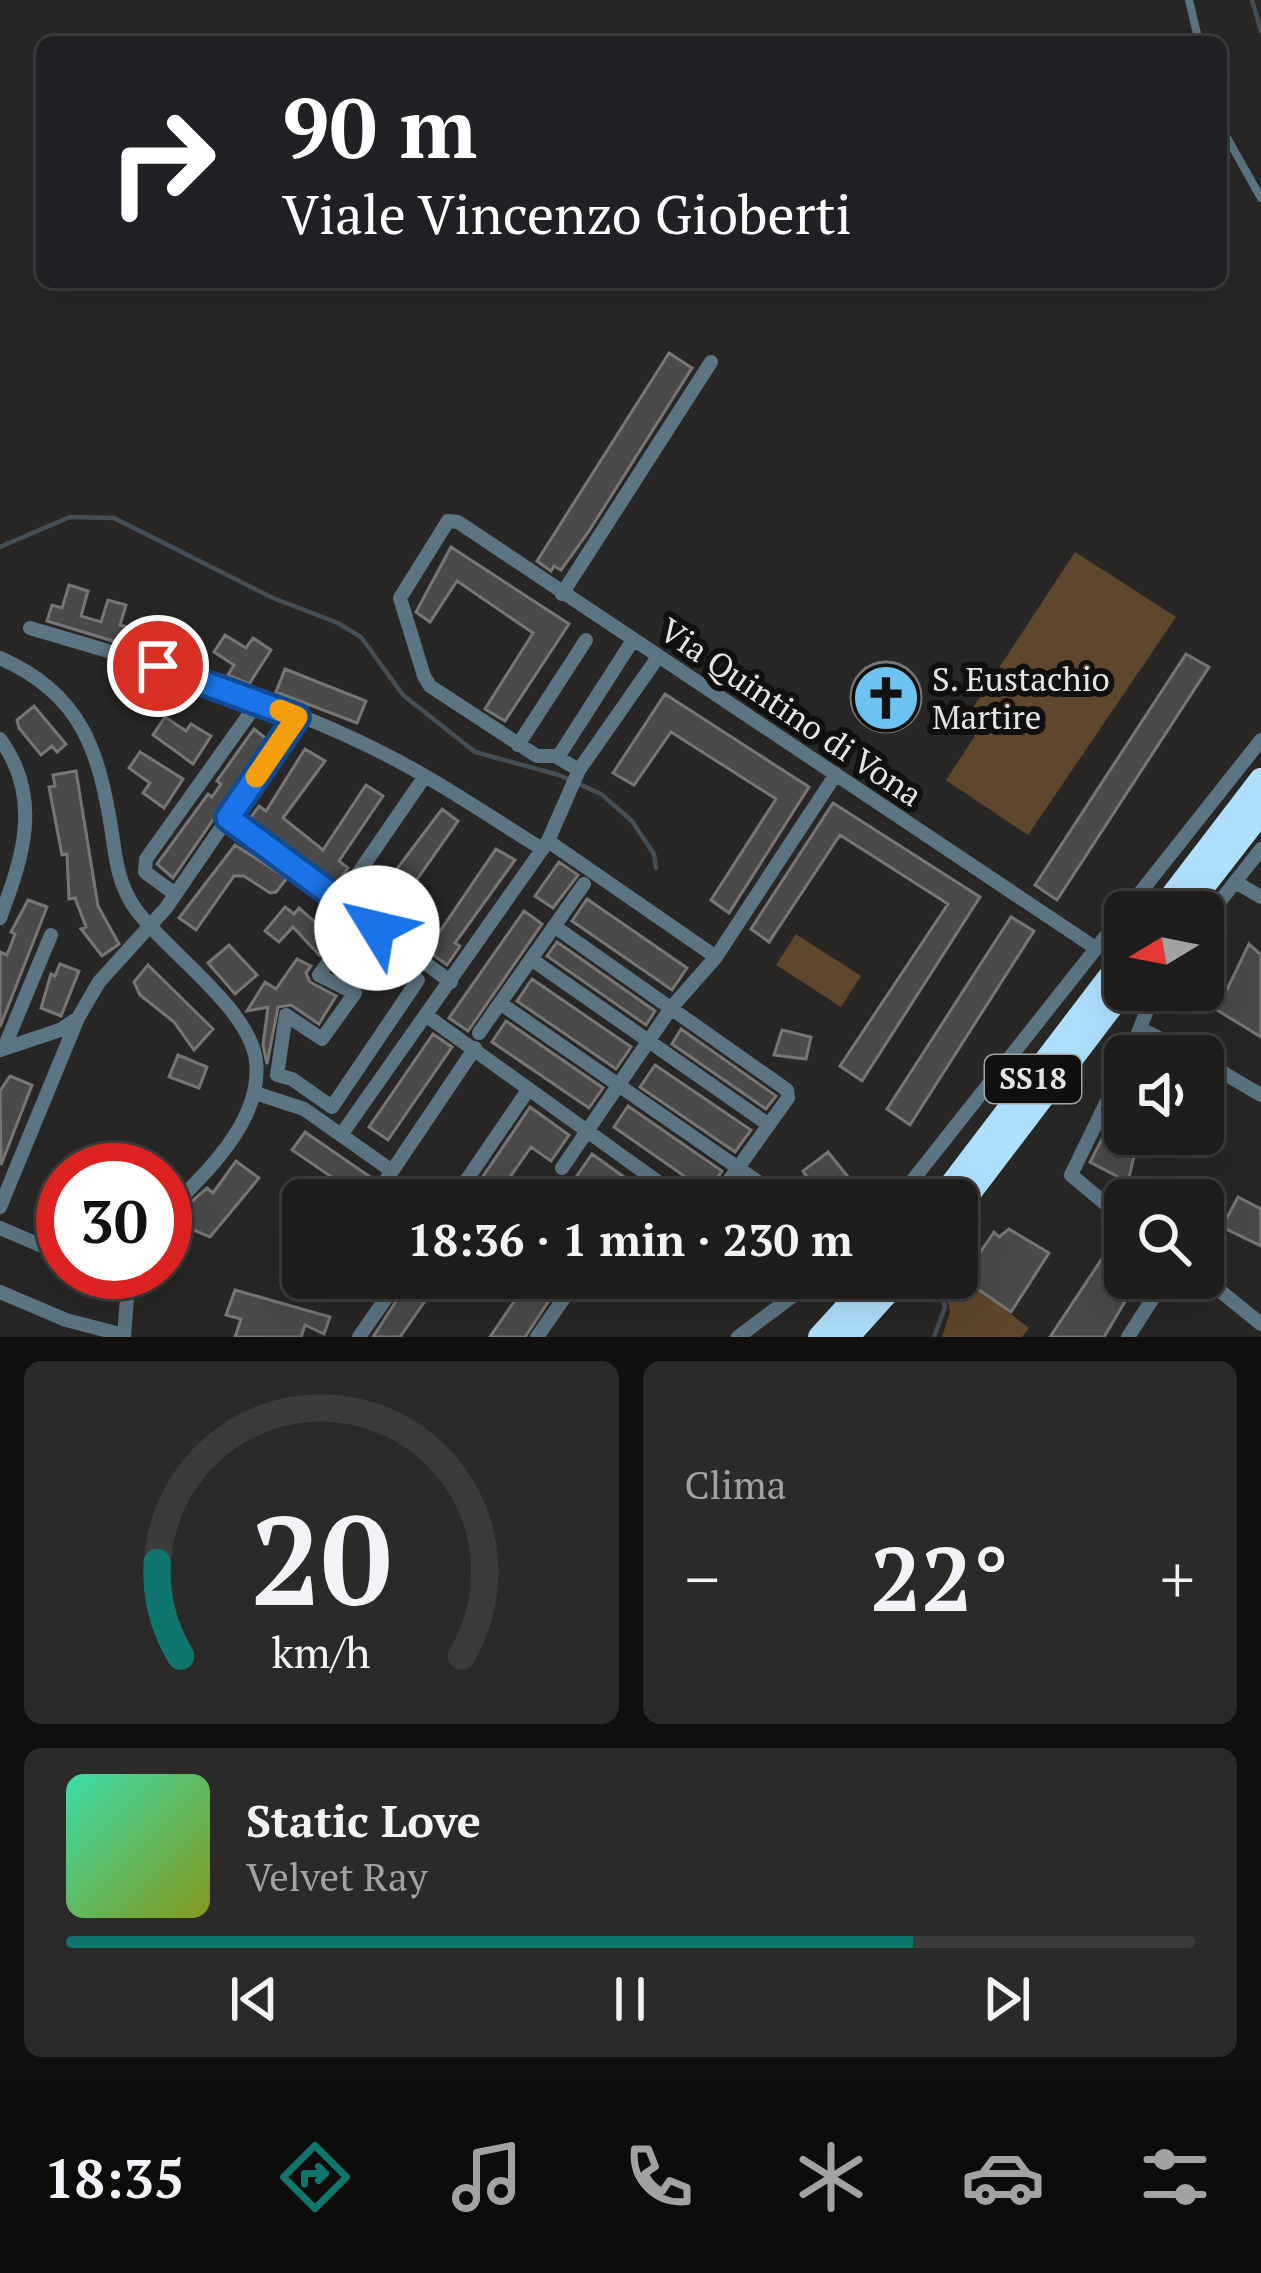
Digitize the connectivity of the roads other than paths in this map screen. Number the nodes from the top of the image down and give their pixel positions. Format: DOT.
graph roads {
  1 [pos="1189,0"];
  2 [pos="1198,36"];
  3 [pos="1227,138"];
  4 [pos="1261,198"];
  5 [pos="711,362"];
  6 [pos="562,594"];
  7 [pos="30,628"];
  8 [pos="586,640"];
  9 [pos="633,640"];
  10 [pos="658,657"];
  11 [pos="0,658"];
  12 [pos="258,702"];
  13 [pos="297,717"];
  14 [pos="0,739"];
  15 [pos="1261,740"];
  16 [pos="518,745"];
  17 [pos="558,757"];
  18 [pos="579,770"];
  19 [pos="836,774"];
  20 [pos="425,776"];
  21 [pos="1261,780"];
  22 [pos="1261,812"];
  23 [pos="228,818"];
  24 [pos="544,845"];
  25 [pos="1261,849"];
  26 [pos="1237,883"];
  27 [pos="584,884"];
  28 [pos="1176,891"];
  29 [pos="1199,891"];
  30 [pos="176,894"];
  31 [pos="341,897"];
  32 [pos="1261,897"];
  33 [pos="1224,898"];
  34 [pos="0,917"];
  35 [pos="554,926"];
  36 [pos="150,928"];
  37 [pos="51,935"];
  38 [pos="1094,947"];
  39 [pos="716,957"];
  40 [pos="532,959"];
  41 [pos="451,982"];
  42 [pos="1104,985"];
  43 [pos="500,1003"];
  44 [pos="671,1008"];
  45 [pos="1108,1011"];
  46 [pos="1148,1011"];
  47 [pos="427,1016"];
  48 [pos="79,1018"];
  49 [pos="1142,1029"];
  50 [pos="1139,1035"];
  51 [pos="1154,1035"];
  52 [pos="39,1036"];
  53 [pos="477,1040"];
  54 [pos="648,1042"];
  55 [pos="2,1049"];
  56 [pos="57,1068"];
  57 [pos="1224,1073"];
  58 [pos="616,1087"];
  59 [pos="528,1090"];
  60 [pos="254,1093"];
  61 [pos="1261,1095"];
  62 [pos="1104,1106"];
  63 [pos="332,1107"];
  64 [pos="769,1125"];
  65 [pos="586,1132"];
  66 [pos="341,1135"];
  67 [pos="562,1168"];
  68 [pos="737,1168"];
  69 [pos="392,1171"];
  70 [pos="649,1176"];
  71 [pos="387,1179"];
  72 [pos="467,1179"];
  73 [pos="647,1179"];
  74 [pos="653,1179"];
  75 [pos="730,1179"];
  76 [pos="754,1179"];
  77 [pos="913,1179"];
  78 [pos="956,1179"];
  79 [pos="978,1181"];
  80 [pos="192,1186"];
  81 [pos="1104,1204"];
  82 [pos="0,1207"];
  83 [pos="0,1228"];
  84 [pos="36,1243"];
  85 [pos="0,1292"];
  86 [pos="1224,1293"];
  87 [pos="127,1299"];
  88 [pos="385,1299"];
  89 [pos="563,1299"];
  90 [pos="783,1299"];
  91 [pos="855,1299"];
  92 [pos="881,1299"];
  93 [pos="1152,1299"];
  94 [pos="66,1321"];
  95 [pos="1261,1324"];
  96 [pos="124,1336"];
  97 [pos="59,1337"];
  98 [pos="359,1337"];
  99 [pos="537,1337"];
  100 [pos="738,1337"];
  101 [pos="820,1337"];
  102 [pos="847,1337"];
  103 [pos="1128,1337"];
  1 -- 2 [label="lane"];
  3 -- 4 [label="lane"];
  5 -- 6 [label="street"];
  6 -- 9 [label="street, Via Quintino di Vona"];
  6 -- 16 [label="street, Via Quintino di Vona"];
  7 -- 12 [label="street"];
  8 -- 16 [label="street"];
  9 -- 10 [label="street, Via Quintino di Vona"];
  9 -- 17 [label="street"];
  10 -- 18 [label="street"];
  10 -- 19 [label="street, Via Quintino di Vona"];
  11 -- 36 [label="street"];
  12 -- 13 [label="street"];
  12 -- 30 [label="street"];
  13 -- 20 [label="street"];
  13 -- 23 [label="street"];
  14 -- 34 [label="street"];
  15 -- 38 [label="street"];
  16 -- 17 [label="street"];
  17 -- 18 [label="street"];
  18 -- 24 [label="street"];
  19 -- 38 [label="street, Via Quintino di Vona"];
  19 -- 39 [label="street"];
  20 -- 24 [label="street"];
  20 -- 31 [label="street"];
  21 -- 28 [label="highway"];
  22 -- 29 [label="highway"];
  23 -- 30 [label="street"];
  23 -- 31 [label="street"];
  24 -- 39 [label="street"];
  24 -- 41 [label="street"];
  25 -- 26 [label="street"];
  26 -- 32 [label="street"];
  26 -- 33 [label="street"];
  27 -- 35 [label="street"];
  30 -- 36 [label="street"];
  31 -- 41 [label="street"];
  35 -- 40 [label="street"];
  35 -- 44 [label="street"];
  36 -- 48 [label="street"];
  36 -- 60 [label="street"];
  37 -- 55 [label="street"];
  38 -- 77 [label="street"];
  39 -- 44 [label="street"];
  40 -- 43 [label="street"];
  40 -- 54 [label="street"];
  41 -- 47 [label="street"];
  42 -- 78 [label="highway, SS18"];
  43 -- 53 [label="street"];
  43 -- 58 [label="street"];
  44 -- 54 [label="street"];
  44 -- 64 [label="street"];
  45 -- 79 [label="highway, SS18"];
  46 -- 49 [label="street"];
  47 -- 53 [label="street"];
  47 -- 66 [label="street"];
  48 -- 52 [label="street"];
  48 -- 56 [label="street"];
  49 -- 50 [label="street"];
  49 -- 51 [label="street"];
  52 -- 55 [label="street"];
  52 -- 56 [label="street"];
  53 -- 59 [label="street"];
  53 -- 69 [label="street"];
  54 -- 58 [label="street"];
  54 -- 64 [label="street"];
  56 -- 82 [label="street"];
  57 -- 61 [label="street"];
  58 -- 65 [label="street"];
  58 -- 68 [label="street"];
  59 -- 65 [label="street"];
  59 -- 72 [label="street"];
  60 -- 66 [label="street"];
  60 -- 80 [label="street"];
  62 -- 81 [label="street"];
  63 -- 63 [label="street"];
  64 -- 68 [label="street"];
  65 -- 67 [label="street"];
  65 -- 70 [label="street"];
  66 -- 69 [label="street"];
  68 -- 75 [label="street"];
  68 -- 76 [label="street"];
  69 -- 71 [label="street"];
  70 -- 73 [label="street"];
  70 -- 74 [label="street"];
  83 -- 84 [label="street"];
  85 -- 94 [label="street"];
  86 -- 95 [label="street"];
  87 -- 96 [label="street"];
  88 -- 98 [label="street"];
  89 -- 99 [label="street"];
  90 -- 100 [label="street"];
  91 -- 101 [label="highway"];
  92 -- 102 [label="highway"];
  93 -- 103 [label="street"];
  94 -- 96 [label="street"];
  94 -- 97 [label="street"];
}
